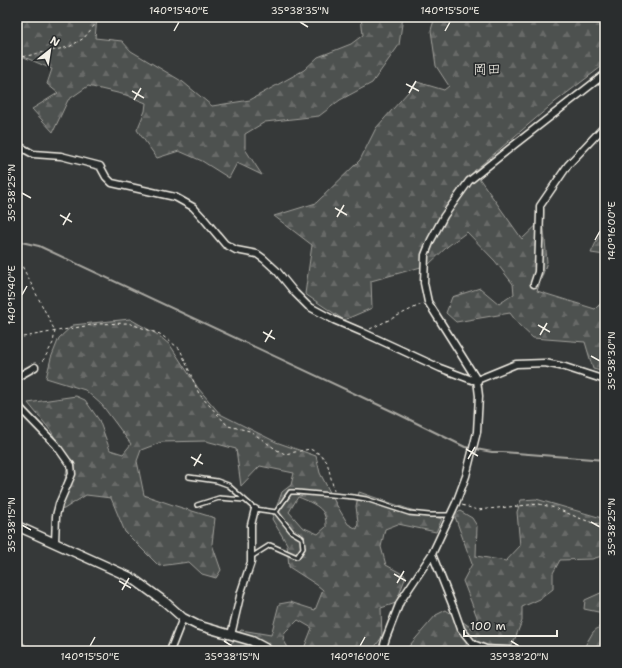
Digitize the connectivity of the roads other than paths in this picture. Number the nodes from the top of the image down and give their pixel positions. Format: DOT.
graph roads {
  1 [pos="605,74"];
  2 [pos="605,122"];
  3 [pos="603,128"];
  4 [pos="17,145"];
  5 [pos="534,284"];
  6 [pos="35,367"];
  7 [pos="17,379"];
  8 [pos="477,380"];
  9 [pos="605,380"];
  10 [pos="17,402"];
  11 [pos="189,477"];
  12 [pos="244,500"];
  13 [pos="197,505"];
  14 [pos="255,509"];
  15 [pos="276,512"];
  16 [pos="449,515"];
  17 [pos="17,526"];
  18 [pos="56,542"];
  19 [pos="432,554"];
  20 [pos="251,556"];
  21 [pos="183,618"];
  22 [pos="231,635"];
  23 [pos="170,651"];
  24 [pos="268,651"];
  25 [pos="382,651"];
  26 [pos="520,651"];
  1 -- 8 [label="street"];
  2 -- 3 [label="street"];
  3 -- 5 [label="street"];
  4 -- 8 [label="street"];
  6 -- 7 [label="street"];
  8 -- 9 [label="street"];
  8 -- 16 [label="street"];
  10 -- 18 [label="street"];
  11 -- 12 [label="lane"];
  12 -- 13 [label="lane"];
  12 -- 14 [label="lane"];
  14 -- 15 [label="lane"];
  14 -- 20 [label="street"];
  15 -- 16 [label="lane"];
  15 -- 20 [label="lane"];
  16 -- 19 [label="street"];
  17 -- 18 [label="street"];
  18 -- 21 [label="street"];
  19 -- 25 [label="street"];
  19 -- 26 [label="street"];
  20 -- 22 [label="street"];
  21 -- 22 [label="street"];
  21 -- 23 [label="street"];
  22 -- 24 [label="street"];
}
